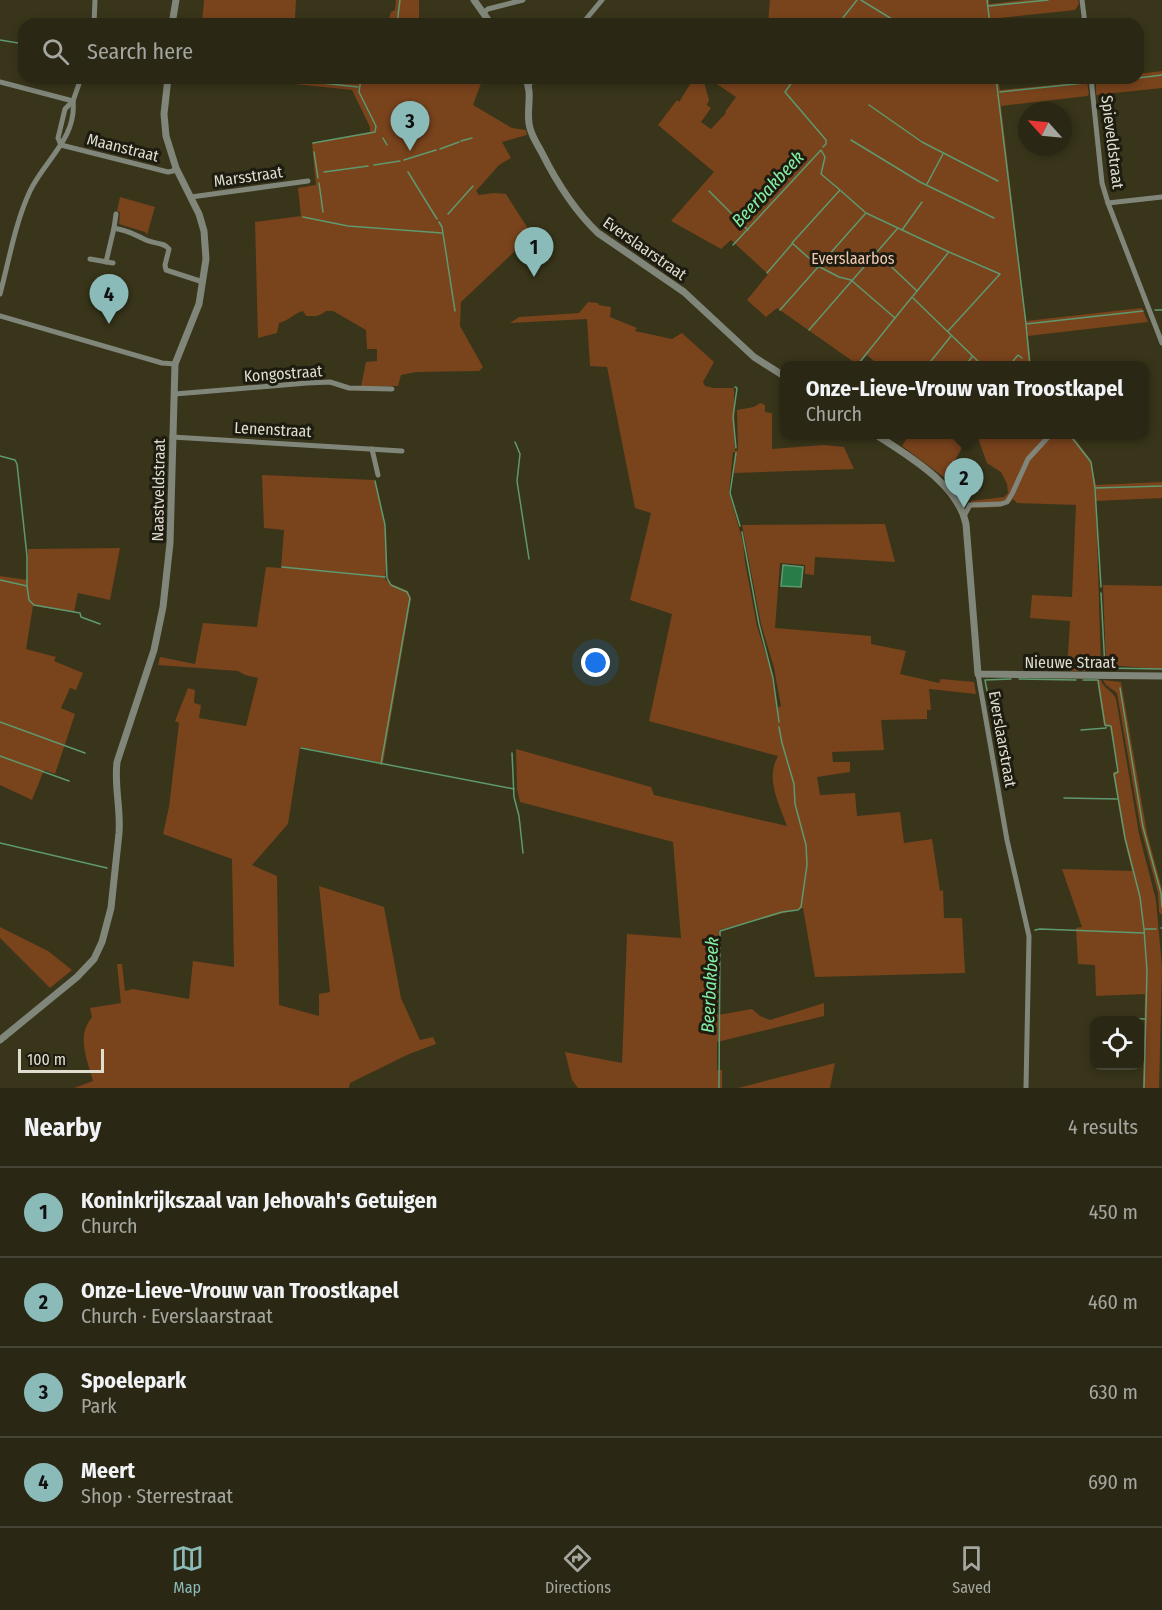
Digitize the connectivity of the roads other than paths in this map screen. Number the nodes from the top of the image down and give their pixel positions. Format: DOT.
graph roads {
  1 [pos="95,0"];
  2 [pos="176,0"];
  3 [pos="474,0"];
  4 [pos="523,0"];
  5 [pos="602,0"];
  6 [pos="1082,0"];
  7 [pos="483,13"];
  8 [pos="94,18"];
  9 [pos="173,18"];
  10 [pos="486,18"];
  11 [pos="587,18"];
  12 [pos="1084,18"];
  13 [pos="0,82"];
  14 [pos="79,84"];
  15 [pos="167,84"];
  16 [pos="529,84"];
  17 [pos="1092,84"];
  18 [pos="73,101"];
  19 [pos="61,145"];
  20 [pos="176,168"];
  21 [pos="308,181"];
  22 [pos="191,197"];
  23 [pos="1162,197"];
  24 [pos="1107,203"];
  25 [pos="116,213"];
  26 [pos="114,228"];
  27 [pos="90,259"];
  28 [pos="106,262"];
  29 [pos="113,263"];
  30 [pos="203,282"];
  31 [pos="0,294"];
  32 [pos="0,316"];
  33 [pos="1162,343"];
  34 [pos="176,364"];
  35 [pos="780,373"];
  36 [pos="392,389"];
  37 [pos="175,394"];
  38 [pos="172,436"];
  39 [pos="881,439"];
  40 [pos="1046,439"];
  41 [pos="372,449"];
  42 [pos="402,451"];
  43 [pos="378,475"];
  44 [pos="959,504"];
  45 [pos="970,505"];
  46 [pos="964,516"];
  47 [pos="978,674"];
  48 [pos="1162,676"];
  49 [pos="0,1040"];
  50 [pos="1026,1088"];
  1 -- 8 [label="street"];
  2 -- 9 [label="street"];
  3 -- 7 [label="street"];
  4 -- 7 [label="street"];
  5 -- 11 [label="street"];
  6 -- 12 [label="street"];
  7 -- 10 [label="street"];
  13 -- 18 [label="street"];
  14 -- 18 [label="street"];
  15 -- 20 [label="street, Naastveldstraat"];
  16 -- 35 [label="street, Everslaarstraat"];
  17 -- 24 [label="street, Spieveldstraat"];
  18 -- 19 [label="street"];
  19 -- 20 [label="street, Maanstraat"];
  19 -- 31 [label="street"];
  20 -- 22 [label="street, Naastveldstraat"];
  21 -- 22 [label="street, Marsstraat"];
  22 -- 30 [label="street, Naastveldstraat"];
  23 -- 24 [label="street"];
  24 -- 33 [label="street, Spieveldstraat"];
  25 -- 26 [label="street"];
  26 -- 28 [label="street"];
  26 -- 30 [label="street"];
  27 -- 28 [label="street"];
  28 -- 29 [label="street"];
  30 -- 34 [label="street, Naastveldstraat"];
  32 -- 34 [label="street"];
  34 -- 37 [label="street, Naastveldstraat"];
  36 -- 37 [label="street, Kongostraat"];
  37 -- 38 [label="street, Naastveldstraat"];
  38 -- 41 [label="street, Lenenstraat"];
  38 -- 49 [label="street, Naastveldstraat"];
  39 -- 44 [label="street, Everslaarstraat"];
  40 -- 45 [label="street"];
  41 -- 42 [label="street, Lenenstraat"];
  41 -- 43 [label="street"];
  44 -- 45 [label="street"];
  44 -- 46 [label="street, Everslaarstraat"];
  45 -- 46 [label="street"];
  46 -- 47 [label="street, Everslaarstraat"];
  47 -- 48 [label="street, Nieuwe Straat"];
  47 -- 50 [label="street, Everslaarstraat"];
}
